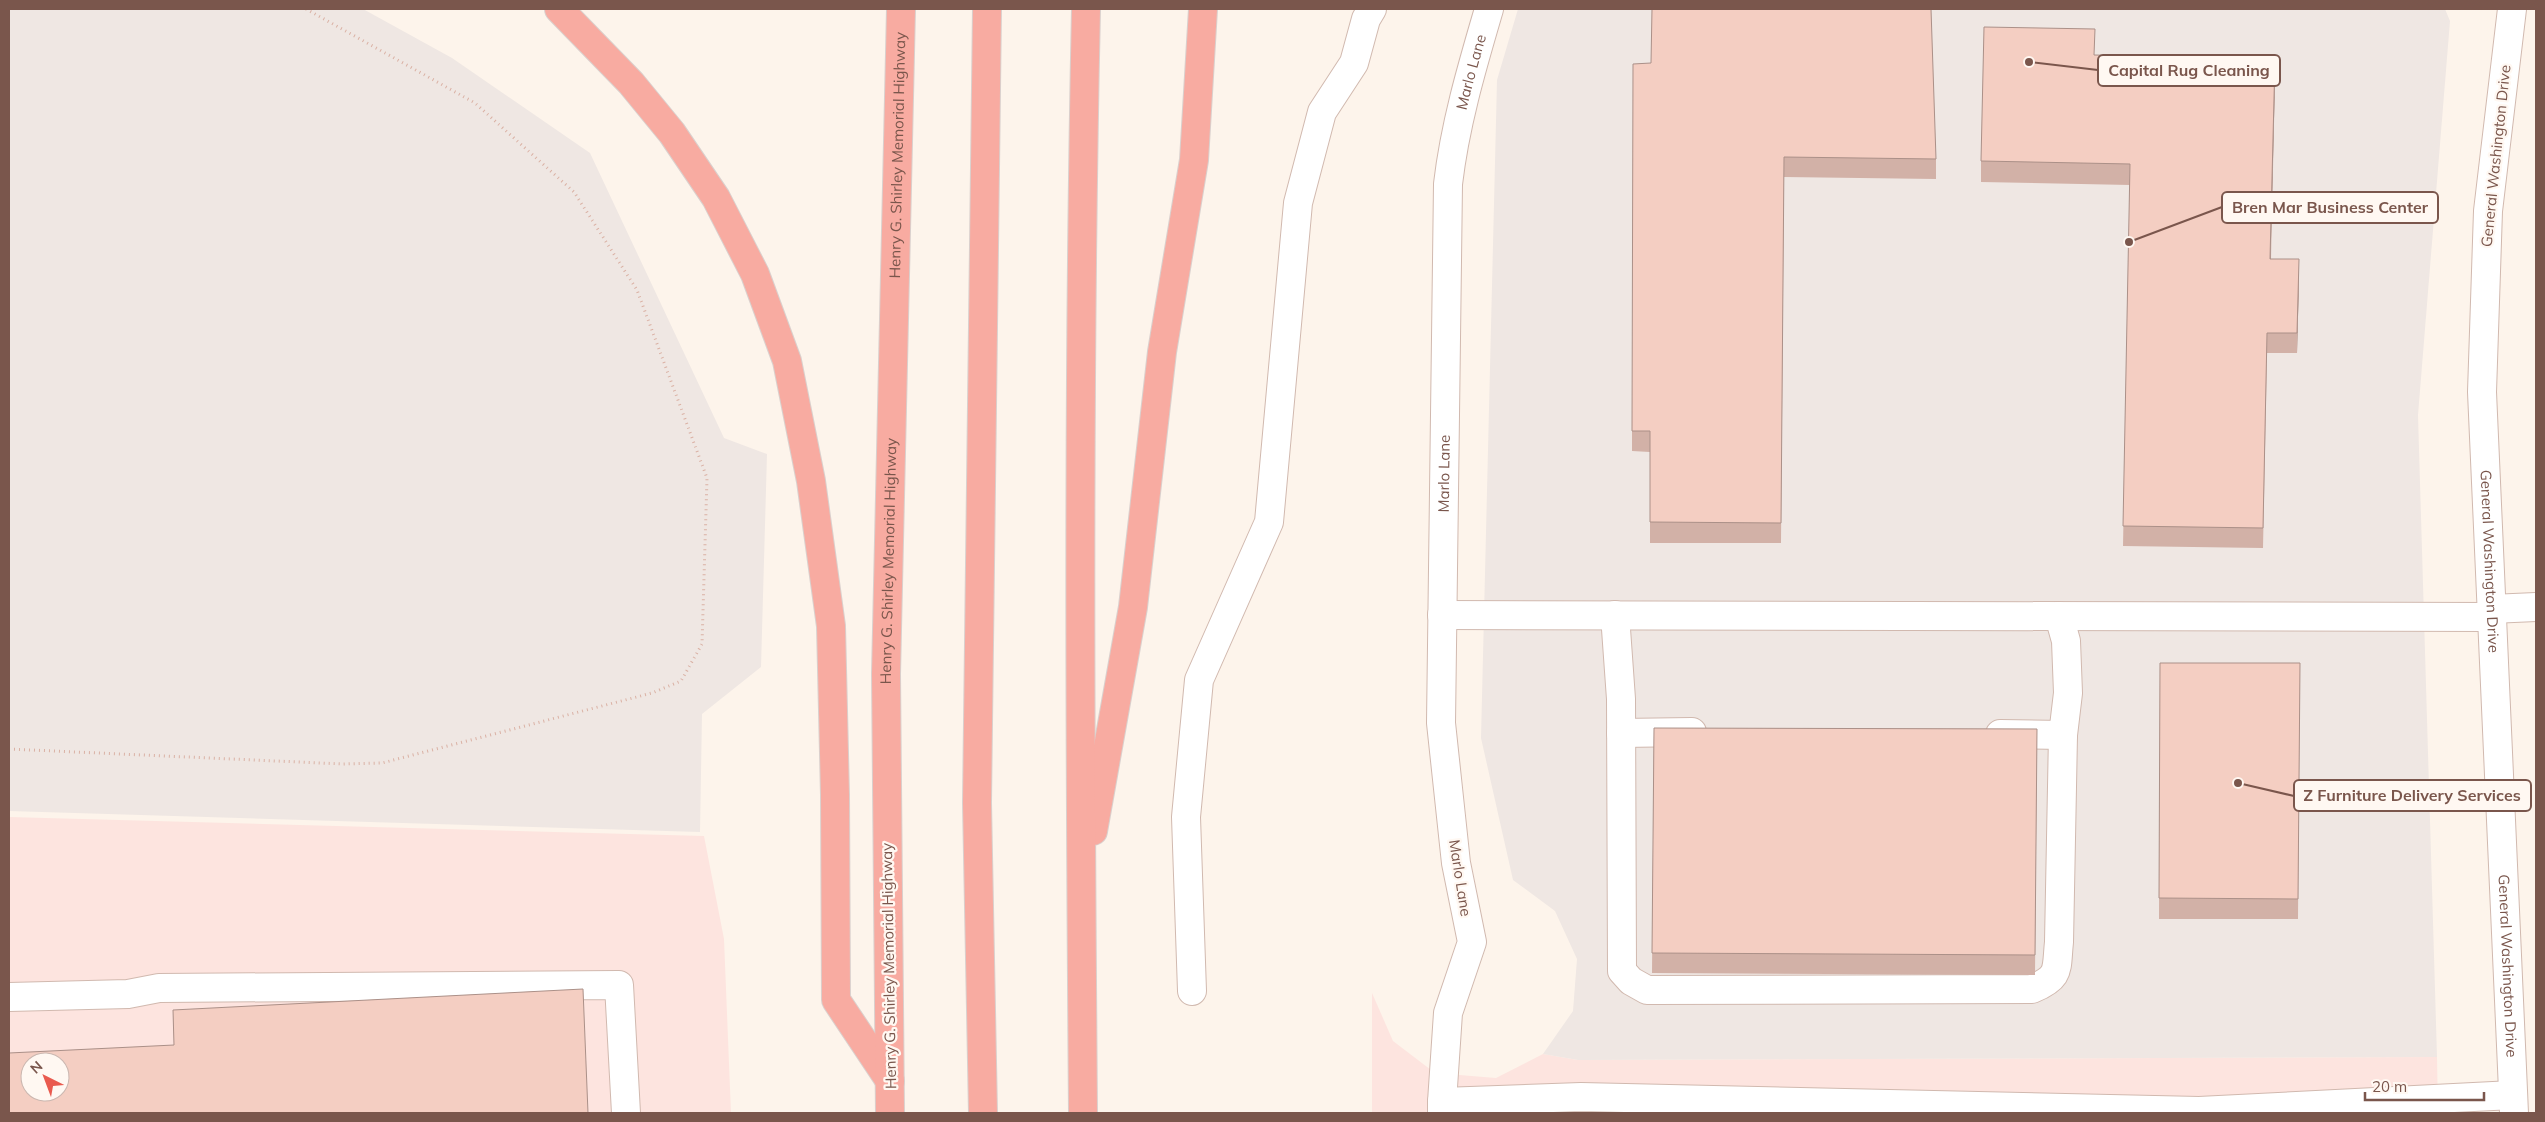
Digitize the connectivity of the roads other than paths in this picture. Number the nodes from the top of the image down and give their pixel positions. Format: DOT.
graph roads {
  1 [pos="559,9"];
  2 [pos="901,9"];
  3 [pos="987,9"];
  4 [pos="1086,9"];
  5 [pos="1203,9"];
  6 [pos="1372,9"];
  7 [pos="1489,9"];
  8 [pos="2512,9"];
  9 [pos="2536,607"];
  10 [pos="2492,613"];
  11 [pos="1442,615"];
  12 [pos="1615,615"];
  13 [pos="2059,616"];
  14 [pos="1719,731"];
  15 [pos="1621,733"];
  16 [pos="1975,733"];
  17 [pos="2063,735"];
  18 [pos="1081,899"];
  19 [pos="1192,991"];
  20 [pos="9,997"];
  21 [pos="890,1080"];
  22 [pos="2514,1104"];
  23 [pos="1442,1108"];
  24 [pos="626,1113"];
  25 [pos="890,1113"];
  26 [pos="983,1113"];
  27 [pos="1083,1113"];
  1 -- 21 [label="highway"];
  2 -- 21 [label="highway, Henry G. Shirley Memorial Highway"];
  3 -- 26 [label="highway"];
  4 -- 18 [label="highway"];
  5 -- 18 [label="highway"];
  6 -- 19 [label="street"];
  7 -- 11 [label="street, Marlo Lane"];
  8 -- 10 [label="street, General Washington Drive"];
  9 -- 10 [label="street"];
  10 -- 13 [label="street"];
  10 -- 22 [label="street, General Washington Drive"];
  11 -- 12 [label="street"];
  11 -- 23 [label="street, Marlo Lane"];
  12 -- 13 [label="street"];
  12 -- 15 [label="street"];
  13 -- 17 [label="street"];
  14 -- 15 [label="street"];
  15 -- 17 [label="street"];
  16 -- 17 [label="street"];
  18 -- 27 [label="highway"];
  20 -- 24 [label="street"];
  21 -- 25 [label="highway, Henry G. Shirley Memorial Highway"];
  22 -- 23 [label="street"];
}
